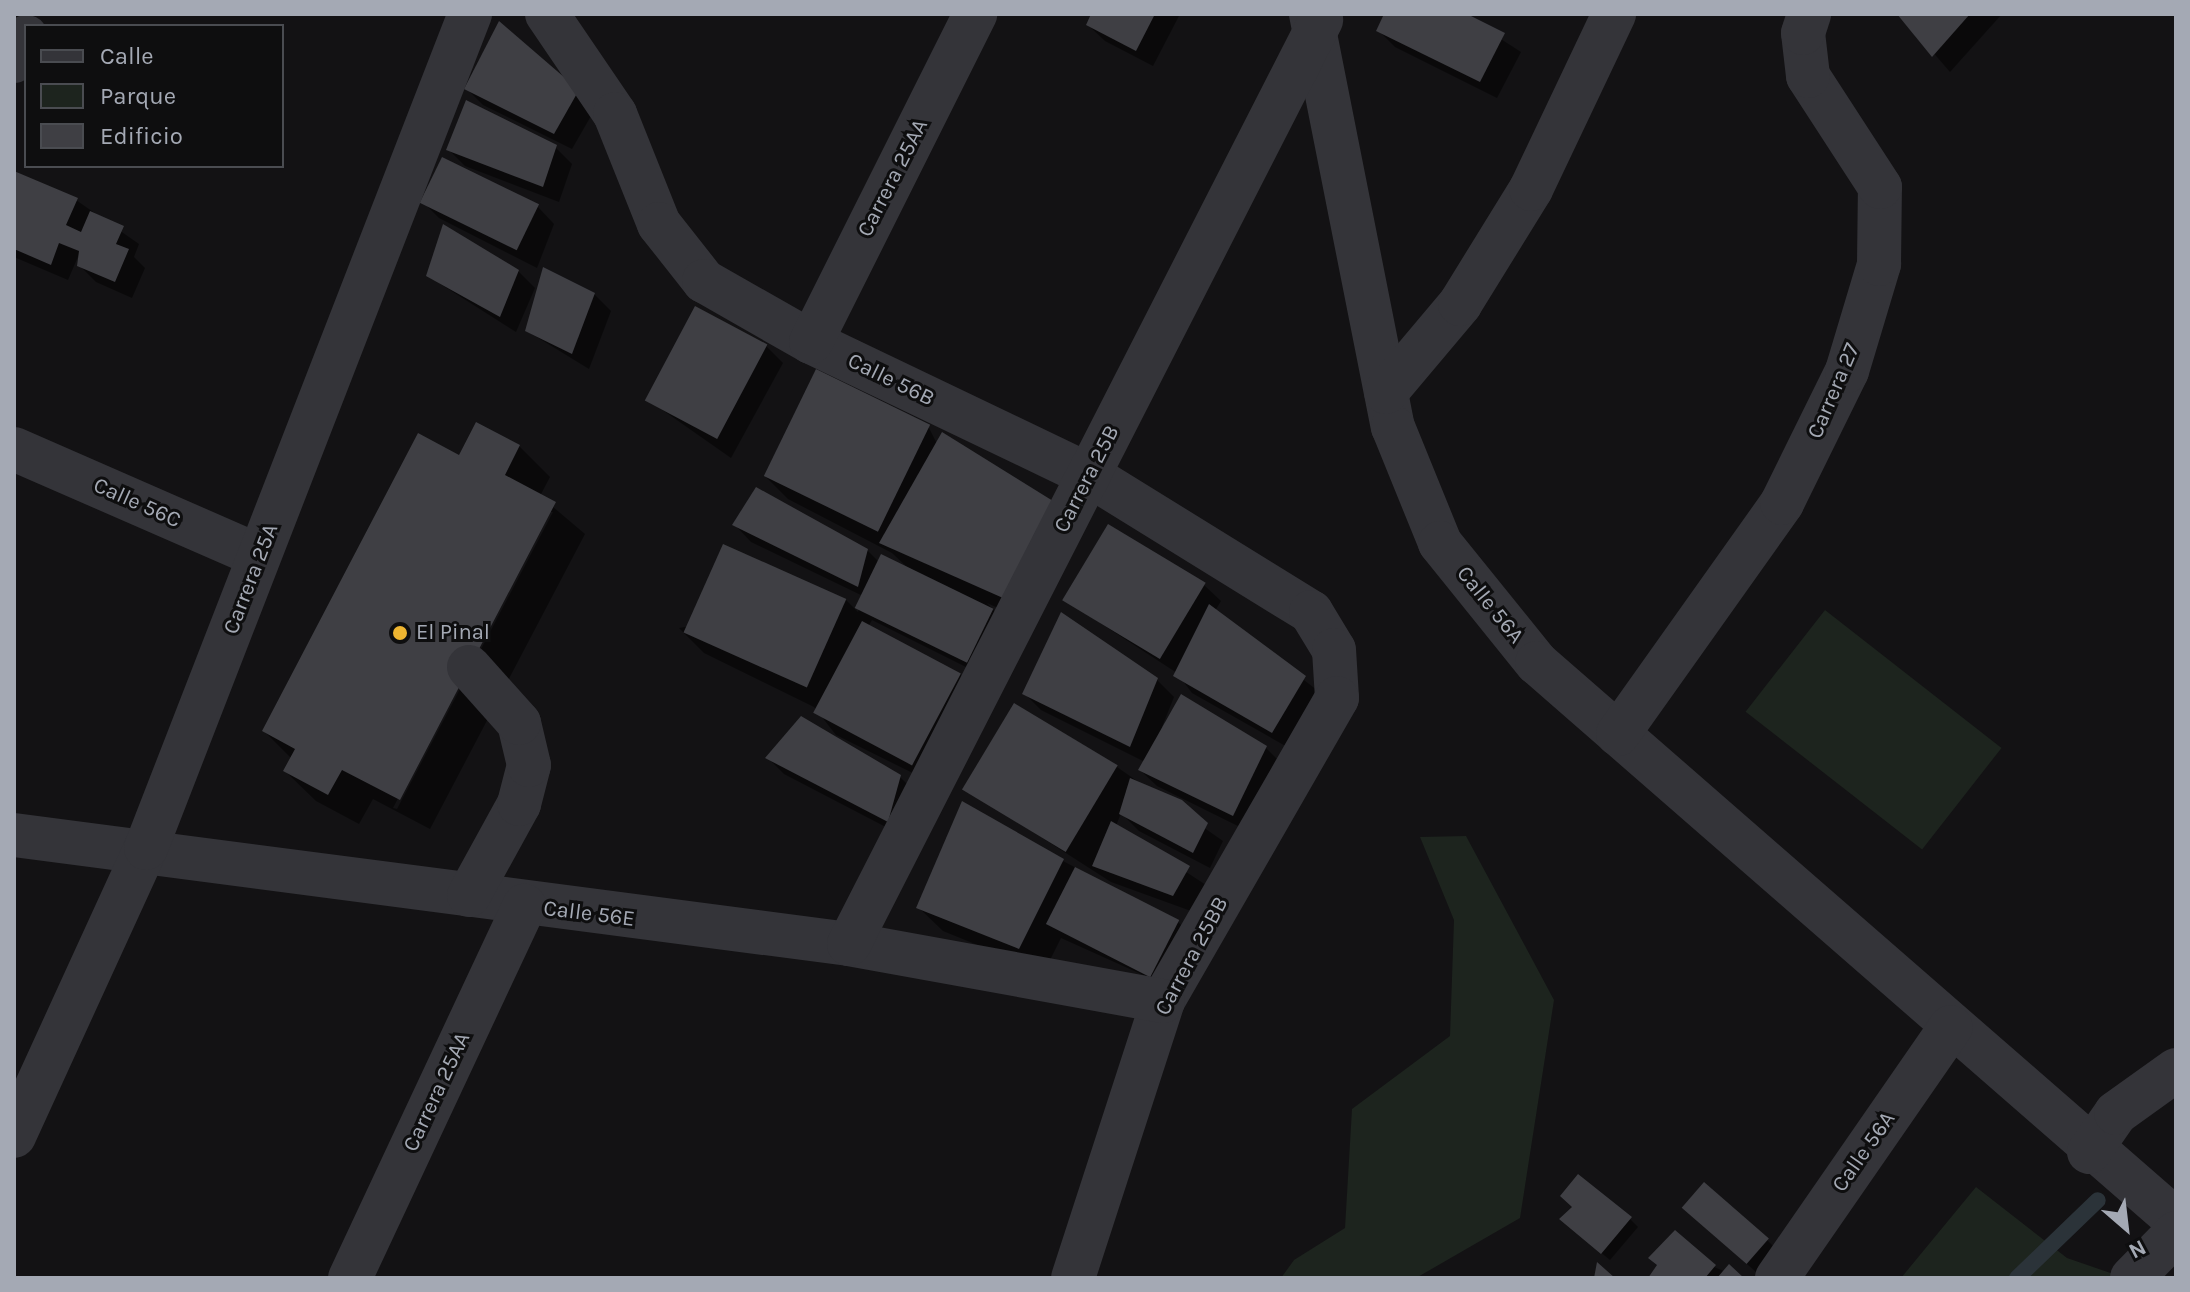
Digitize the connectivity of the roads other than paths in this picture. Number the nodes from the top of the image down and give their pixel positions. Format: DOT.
graph roads {
  1 [pos="470,14"];
  2 [pos="547,14"];
  3 [pos="975,14"];
  4 [pos="1614,14"];
  5 [pos="1809,14"];
  6 [pos="1317,19"];
  7 [pos="24,41"];
  8 [pos="14,61"];
  9 [pos="811,342"];
  10 [pos="1386,392"];
  11 [pos="14,449"];
  12 [pos="1089,475"];
  13 [pos="259,556"];
  14 [pos="1334,650"];
  15 [pos="469,667"];
  16 [pos="1618,734"];
  17 [pos="14,835"];
  18 [pos="146,848"];
  19 [pos="469,895"];
  20 [pos="524,906"];
  21 [pos="849,944"];
  22 [pos="1163,1001"];
  23 [pos="1951,1027"];
  24 [pos="2176,1070"];
  25 [pos="14,1136"];
  26 [pos="2089,1152"];
  27 [pos="2176,1220"];
  28 [pos="2176,1233"];
  29 [pos="350,1278"];
  30 [pos="1073,1278"];
  31 [pos="1777,1278"];
  32 [pos="2132,1278"];
  1 -- 13 [label="street, Carrera 25A"];
  2 -- 9 [label="street, Calle 56B"];
  3 -- 9 [label="street, Carrera 25AA"];
  4 -- 10 [label="street"];
  5 -- 16 [label="street, Carrera 27"];
  6 -- 10 [label="street, Calle 56A"];
  6 -- 12 [label="street, Carrera 25B"];
  7 -- 8 [label="street"];
  9 -- 12 [label="street, Calle 56B"];
  10 -- 16 [label="street, Calle 56A"];
  11 -- 13 [label="street, Calle 56C"];
  12 -- 14 [label="street, Calle 56B"];
  12 -- 21 [label="street, Carrera 25B"];
  13 -- 18 [label="street, Carrera 25A"];
  14 -- 22 [label="street, Carrera 25BB"];
  15 -- 19 [label="street"];
  16 -- 23 [label="street, Calle 56A"];
  17 -- 18 [label="street, Calle 56E"];
  18 -- 19 [label="street, Calle 56E"];
  18 -- 25 [label="street, Carrera 25A"];
  19 -- 20 [label="street, Calle 56E"];
  20 -- 21 [label="street, Calle 56E"];
  20 -- 29 [label="street, Carrera 25AA"];
  21 -- 22 [label="street, Calle 56E"];
  22 -- 30 [label="street, Carrera 25BB"];
  23 -- 26 [label="street, Calle 56A"];
  23 -- 31 [label="street, Calle 56A"];
  24 -- 26 [label="street"];
  26 -- 27 [label="street, Calle 56A"];
  28 -- 32 [label="street"];
}
